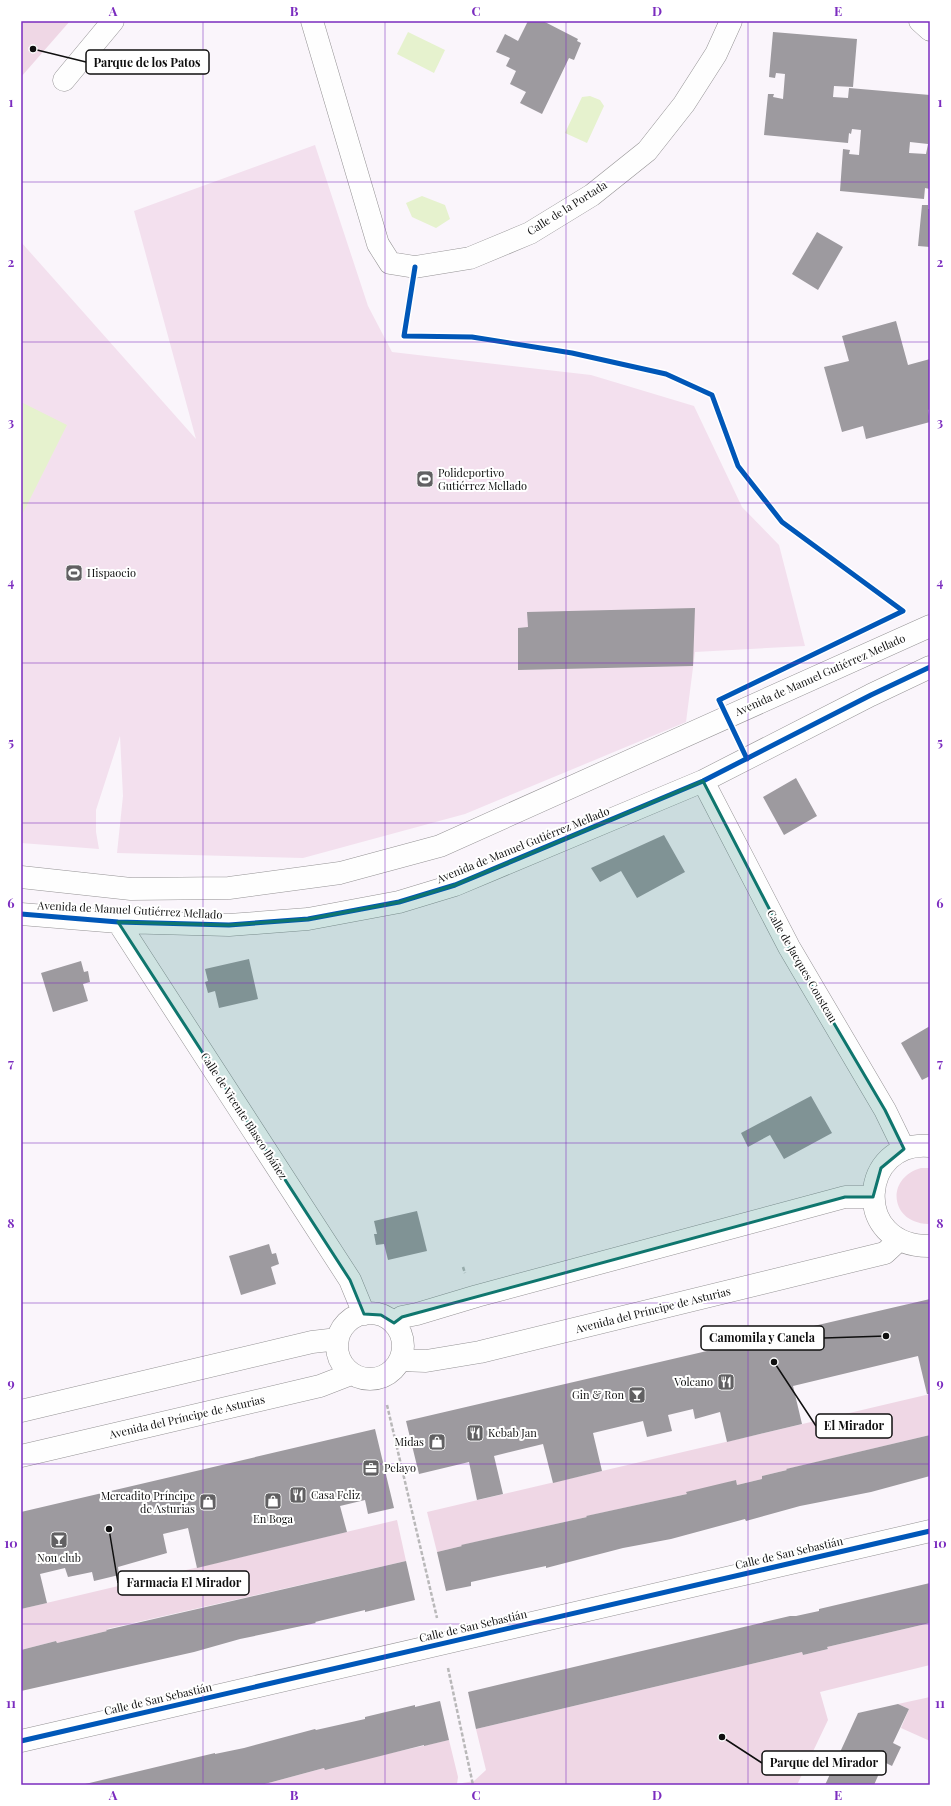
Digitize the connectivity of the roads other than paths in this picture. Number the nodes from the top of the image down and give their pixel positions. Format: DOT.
graph roads {
  1 [pos="113,21"];
  2 [pos="312,21"];
  3 [pos="731,21"];
  4 [pos="920,21"];
  5 [pos="930,30"];
  6 [pos="64,80"];
  7 [pos="930,626"];
  8 [pos="930,667"];
  9 [pos="703,781"];
  10 [pos="21,877"];
  11 [pos="21,914"];
  12 [pos="118,922"];
  13 [pos="930,1146"];
  14 [pos="904,1149"];
  15 [pos="873,1197"];
  16 [pos="899,1240"];
  17 [pos="930,1246"];
  18 [pos="364,1314"];
  19 [pos="394,1323"];
  20 [pos="338,1339"];
  21 [pos="400,1360"];
  22 [pos="351,1374"];
  23 [pos="21,1411"];
  24 [pos="21,1456"];
  25 [pos="930,1531"];
  26 [pos="21,1741"];
  1 -- 6 [label="street"];
  2 -- 3 [label="street, Calle de la Portada"];
  4 -- 5 [label="street"];
  7 -- 10 [label="street, Avenida de Manuel Gutiérrez Mellado"];
  8 -- 9 [label="street, Avenida de Manuel Gutiérrez Mellado"];
  9 -- 12 [label="street, Avenida de Manuel Gutiérrez Mellado"];
  9 -- 14 [label="street, Calle de Jacques Cousteau"];
  11 -- 12 [label="street, Avenida de Manuel Gutiérrez Mellado"];
  12 -- 18 [label="street, Calle de Vicente Blasco Ibáñez"];
  13 -- 14 [label="street"];
  14 -- 15 [label="street"];
  15 -- 16 [label="street"];
  15 -- 19 [label="street"];
  16 -- 17 [label="street"];
  16 -- 21 [label="street, Avenida del Príncipe de Asturias"];
  18 -- 19 [label="street"];
  18 -- 20 [label="street"];
  19 -- 21 [label="street"];
  20 -- 22 [label="street"];
  20 -- 23 [label="street"];
  21 -- 22 [label="street"];
  22 -- 24 [label="street, Avenida del Príncipe de Asturias"];
  25 -- 26 [label="street, Calle de San Sebastián"];
}
